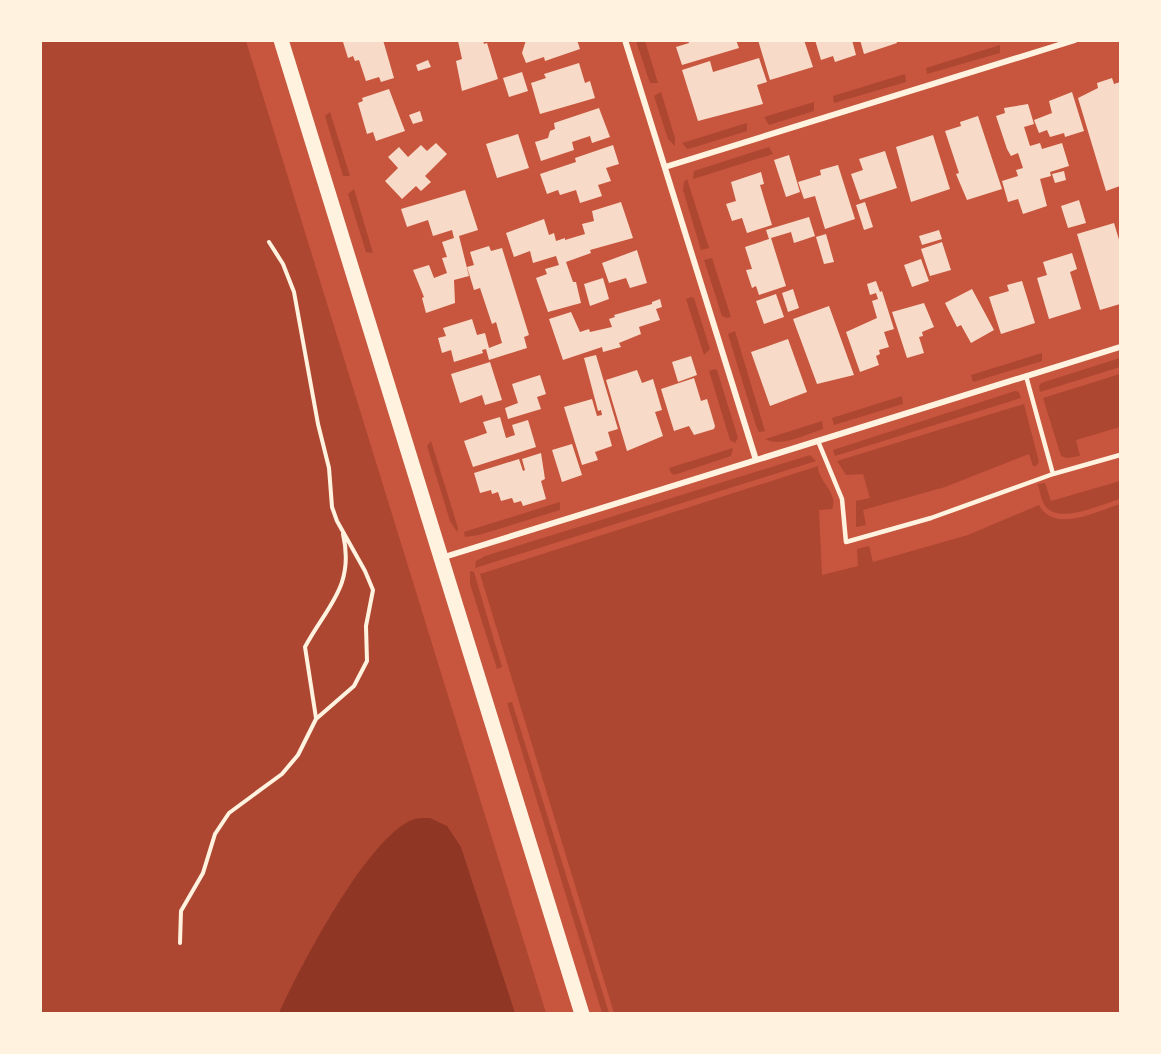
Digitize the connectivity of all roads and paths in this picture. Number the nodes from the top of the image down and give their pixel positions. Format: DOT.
graph roads {
  1 [pos="281,40"];
  2 [pos="625,40"];
  3 [pos="1075,40"];
  4 [pos="665,167"];
  5 [pos="269,242"];
  6 [pos="1120,347"];
  7 [pos="1026,376"];
  8 [pos="818,441"];
  9 [pos="1120,455"];
  10 [pos="756,460"];
  11 [pos="1053,474"];
  12 [pos="342,531"];
  13 [pos="441,558"];
  14 [pos="316,719"];
  15 [pos="180,943"];
  16 [pos="582,1014"];
  1 -- 13 [label="main road"];
  2 -- 4 [label="street"];
  3 -- 4 [label="street"];
  4 -- 10 [label="street"];
  5 -- 12 [label="path"];
  6 -- 7 [label="street"];
  7 -- 8 [label="street"];
  7 -- 11 [label="lane"];
  8 -- 10 [label="street"];
  8 -- 11 [label="lane"];
  9 -- 11 [label="lane"];
  10 -- 13 [label="street"];
  12 -- 14 [label="path"];
  12 -- 14 [label="path"];
  13 -- 16 [label="main road"];
  14 -- 15 [label="path"];
}
